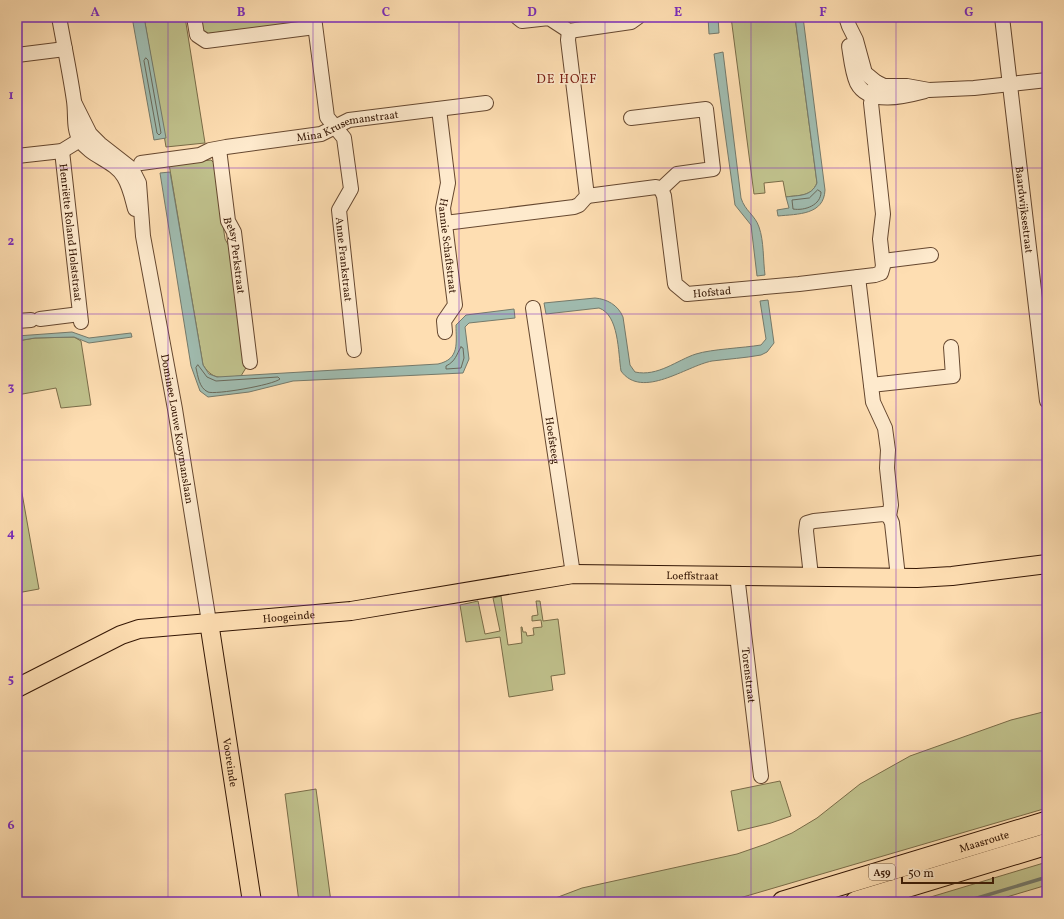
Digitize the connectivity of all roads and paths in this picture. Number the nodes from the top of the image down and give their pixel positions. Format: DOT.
graph roads {
  1 [pos="59,17"];
  2 [pos="194,17"];
  3 [pos="517,17"];
  4 [pos="638,17"];
  5 [pos="1002,17"];
  6 [pos="315,22"];
  7 [pos="848,22"];
  8 [pos="569,32"];
  9 [pos="65,49"];
  10 [pos="17,56"];
  11 [pos="1047,80"];
  12 [pos="1010,84"];
  13 [pos="874,89"];
  14 [pos="486,103"];
  15 [pos="439,109"];
  16 [pos="631,118"];
  17 [pos="334,127"];
  18 [pos="85,137"];
  19 [pos="214,150"];
  20 [pos="62,151"];
  21 [pos="17,156"];
  22 [pos="132,169"];
  23 [pos="660,189"];
  24 [pos="587,196"];
  25 [pos="445,223"];
  26 [pos="931,255"];
  27 [pos="883,261"];
  28 [pos="858,277"];
  29 [pos="533,308"];
  30 [pos="17,321"];
  31 [pos="446,332"];
  32 [pos="951,347"];
  33 [pos="354,350"];
  34 [pos="250,362"];
  35 [pos="871,385"];
  36 [pos="1047,401"];
  37 [pos="889,516"];
  38 [pos="1047,564"];
  39 [pos="572,574"];
  40 [pos="737,575"];
  41 [pos="811,576"];
  42 [pos="898,577"];
  43 [pos="209,622"];
  44 [pos="17,688"];
  45 [pos="761,776"];
  46 [pos="1047,822"];
  47 [pos="1047,844"];
  48 [pos="252,902"];
  49 [pos="782,902"];
  50 [pos="856,902"];
  1 -- 9 [label="street"];
  2 -- 6 [label="street"];
  3 -- 8 [label="street"];
  4 -- 8 [label="street"];
  5 -- 12 [label="street, Baardwijksestraat"];
  6 -- 17 [label="street, Anne Frankstraat"];
  7 -- 13 [label="street"];
  8 -- 24 [label="street"];
  9 -- 10 [label="street"];
  9 -- 18 [label="street"];
  11 -- 12 [label="street"];
  12 -- 13 [label="street"];
  12 -- 36 [label="street, Baardwijksestraat"];
  13 -- 27 [label="street"];
  14 -- 15 [label="street, Mina Krusemanstraat"];
  15 -- 17 [label="street, Mina Krusemanstraat"];
  15 -- 25 [label="street, Hannie Schaftstraat"];
  16 -- 23 [label="street"];
  17 -- 19 [label="street, Mina Krusemanstraat"];
  17 -- 33 [label="street, Anne Frankstraat"];
  18 -- 20 [label="street"];
  18 -- 22 [label="street, Dominee Louwe Kooymanslaan"];
  19 -- 22 [label="street, Mina Krusemanstraat"];
  19 -- 34 [label="street, Betsy Perkstraat"];
  20 -- 21 [label="street"];
  20 -- 30 [label="street, Henriëtte Roland Holststraat"];
  22 -- 43 [label="street, Dominee Louwe Kooymanslaan"];
  23 -- 24 [label="street"];
  23 -- 28 [label="street, Hofstad"];
  24 -- 25 [label="street"];
  25 -- 31 [label="street, Hannie Schaftstraat"];
  26 -- 27 [label="street"];
  27 -- 28 [label="street, Hofstad"];
  28 -- 35 [label="street"];
  29 -- 39 [label="street, Hoefsteeg"];
  32 -- 35 [label="street"];
  35 -- 37 [label="street"];
  37 -- 41 [label="street"];
  37 -- 42 [label="street"];
  38 -- 42 [label="main road, Loeffstraat"];
  39 -- 40 [label="main road, Loeffstraat"];
  39 -- 43 [label="main road, Hoogeinde"];
  40 -- 41 [label="main road, Loeffstraat"];
  40 -- 45 [label="street, Torenstraat"];
  41 -- 42 [label="main road, Loeffstraat"];
  43 -- 44 [label="main road, Hoogeinde"];
  43 -- 48 [label="main road, Vooreinde"];
  46 -- 49 [label="highway, Maasroute / A59"];
  47 -- 50 [label="highway, Maasroute / A59"];
}
